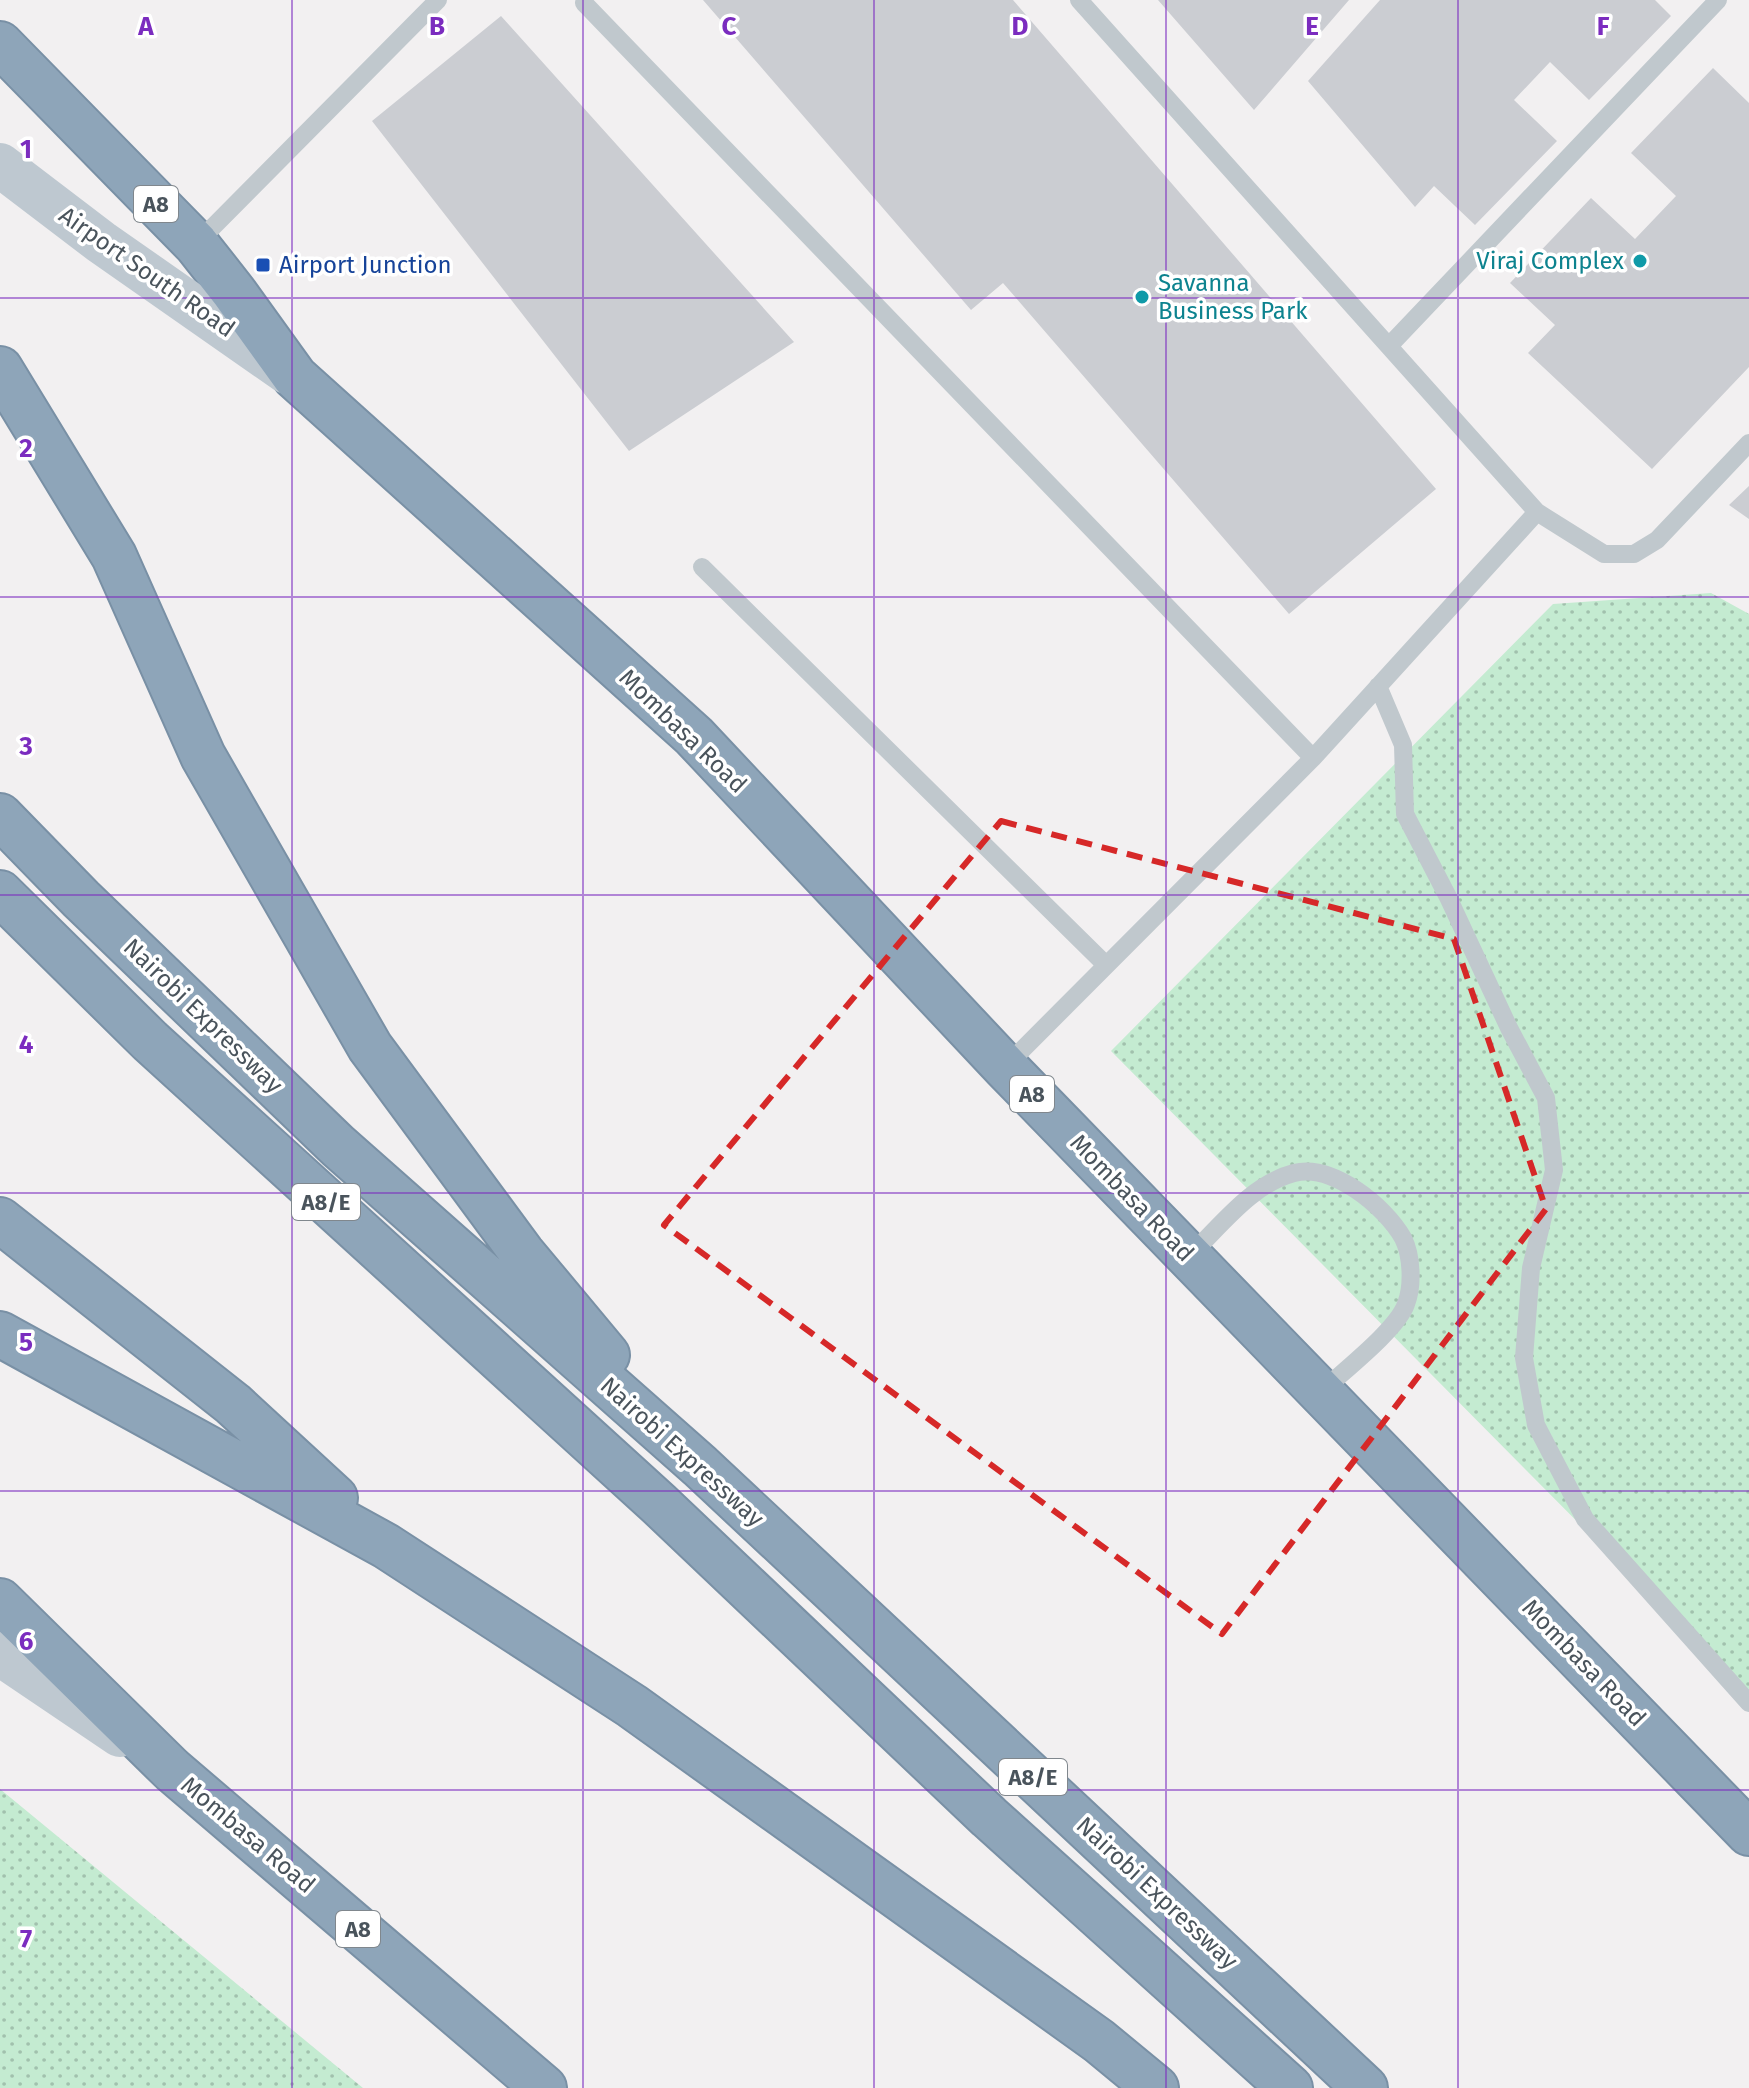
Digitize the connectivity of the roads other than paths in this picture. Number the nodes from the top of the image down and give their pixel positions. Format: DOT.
graph roads {
  1 [pos="438,0"];
  2 [pos="1079,0"];
  3 [pos="1718,0"];
  4 [pos="584,3"];
  5 [pos="0,44"];
  6 [pos="0,165"];
  7 [pos="196,244"];
  8 [pos="1389,346"];
  9 [pos="0,369"];
  10 [pos="295,377"];
  11 [pos="1749,443"];
  12 [pos="1537,512"];
  13 [pos="702,567"];
  14 [pos="1378,686"];
  15 [pos="1313,758"];
  16 [pos="0,816"];
  17 [pos="0,893"];
  18 [pos="1106,965"];
  19 [pos="1005,1067"];
  20 [pos="0,1220"];
  21 [pos="1189,1256"];
  22 [pos="0,1334"];
  23 [pos="1321,1392"];
  24 [pos="700,1466"];
  25 [pos="386,1546"];
  26 [pos="0,1601"];
  27 [pos="0,1654"];
  28 [pos="1749,1703"];
  29 [pos="172,1770"];
  30 [pos="1749,1833"];
  31 [pos="544,2088"];
  32 [pos="1156,2088"];
  33 [pos="1290,2088"];
  34 [pos="1365,2088"];
  1 -- 7 [label="lane"];
  2 -- 8 [label="lane"];
  3 -- 8 [label="lane"];
  4 -- 15 [label="lane"];
  5 -- 7 [label="highway, A8"];
  6 -- 10 [label="main road, Airport South Road"];
  7 -- 10 [label="highway, A8"];
  8 -- 12 [label="lane"];
  9 -- 24 [label="highway"];
  10 -- 19 [label="highway, Mombasa Road / A8"];
  11 -- 12 [label="lane"];
  12 -- 14 [label="lane"];
  13 -- 18 [label="lane"];
  14 -- 15 [label="lane"];
  14 -- 28 [label="lane"];
  15 -- 18 [label="lane"];
  16 -- 24 [label="highway, Nairobi Expressway / A8/E"];
  17 -- 33 [label="highway, A8/E"];
  18 -- 19 [label="lane"];
  19 -- 21 [label="highway, Mombasa Road / A8"];
  20 -- 25 [label="highway"];
  21 -- 23 [label="highway, Mombasa Road / A8"];
  21 -- 23 [label="lane"];
  22 -- 25 [label="highway"];
  23 -- 30 [label="highway, Mombasa Road / A8"];
  24 -- 34 [label="highway, Nairobi Expressway / A8/E"];
  25 -- 32 [label="highway"];
  26 -- 29 [label="highway, Mombasa Road / A8"];
  27 -- 29 [label="main road"];
  29 -- 31 [label="highway, Mombasa Road / A8"];
}
